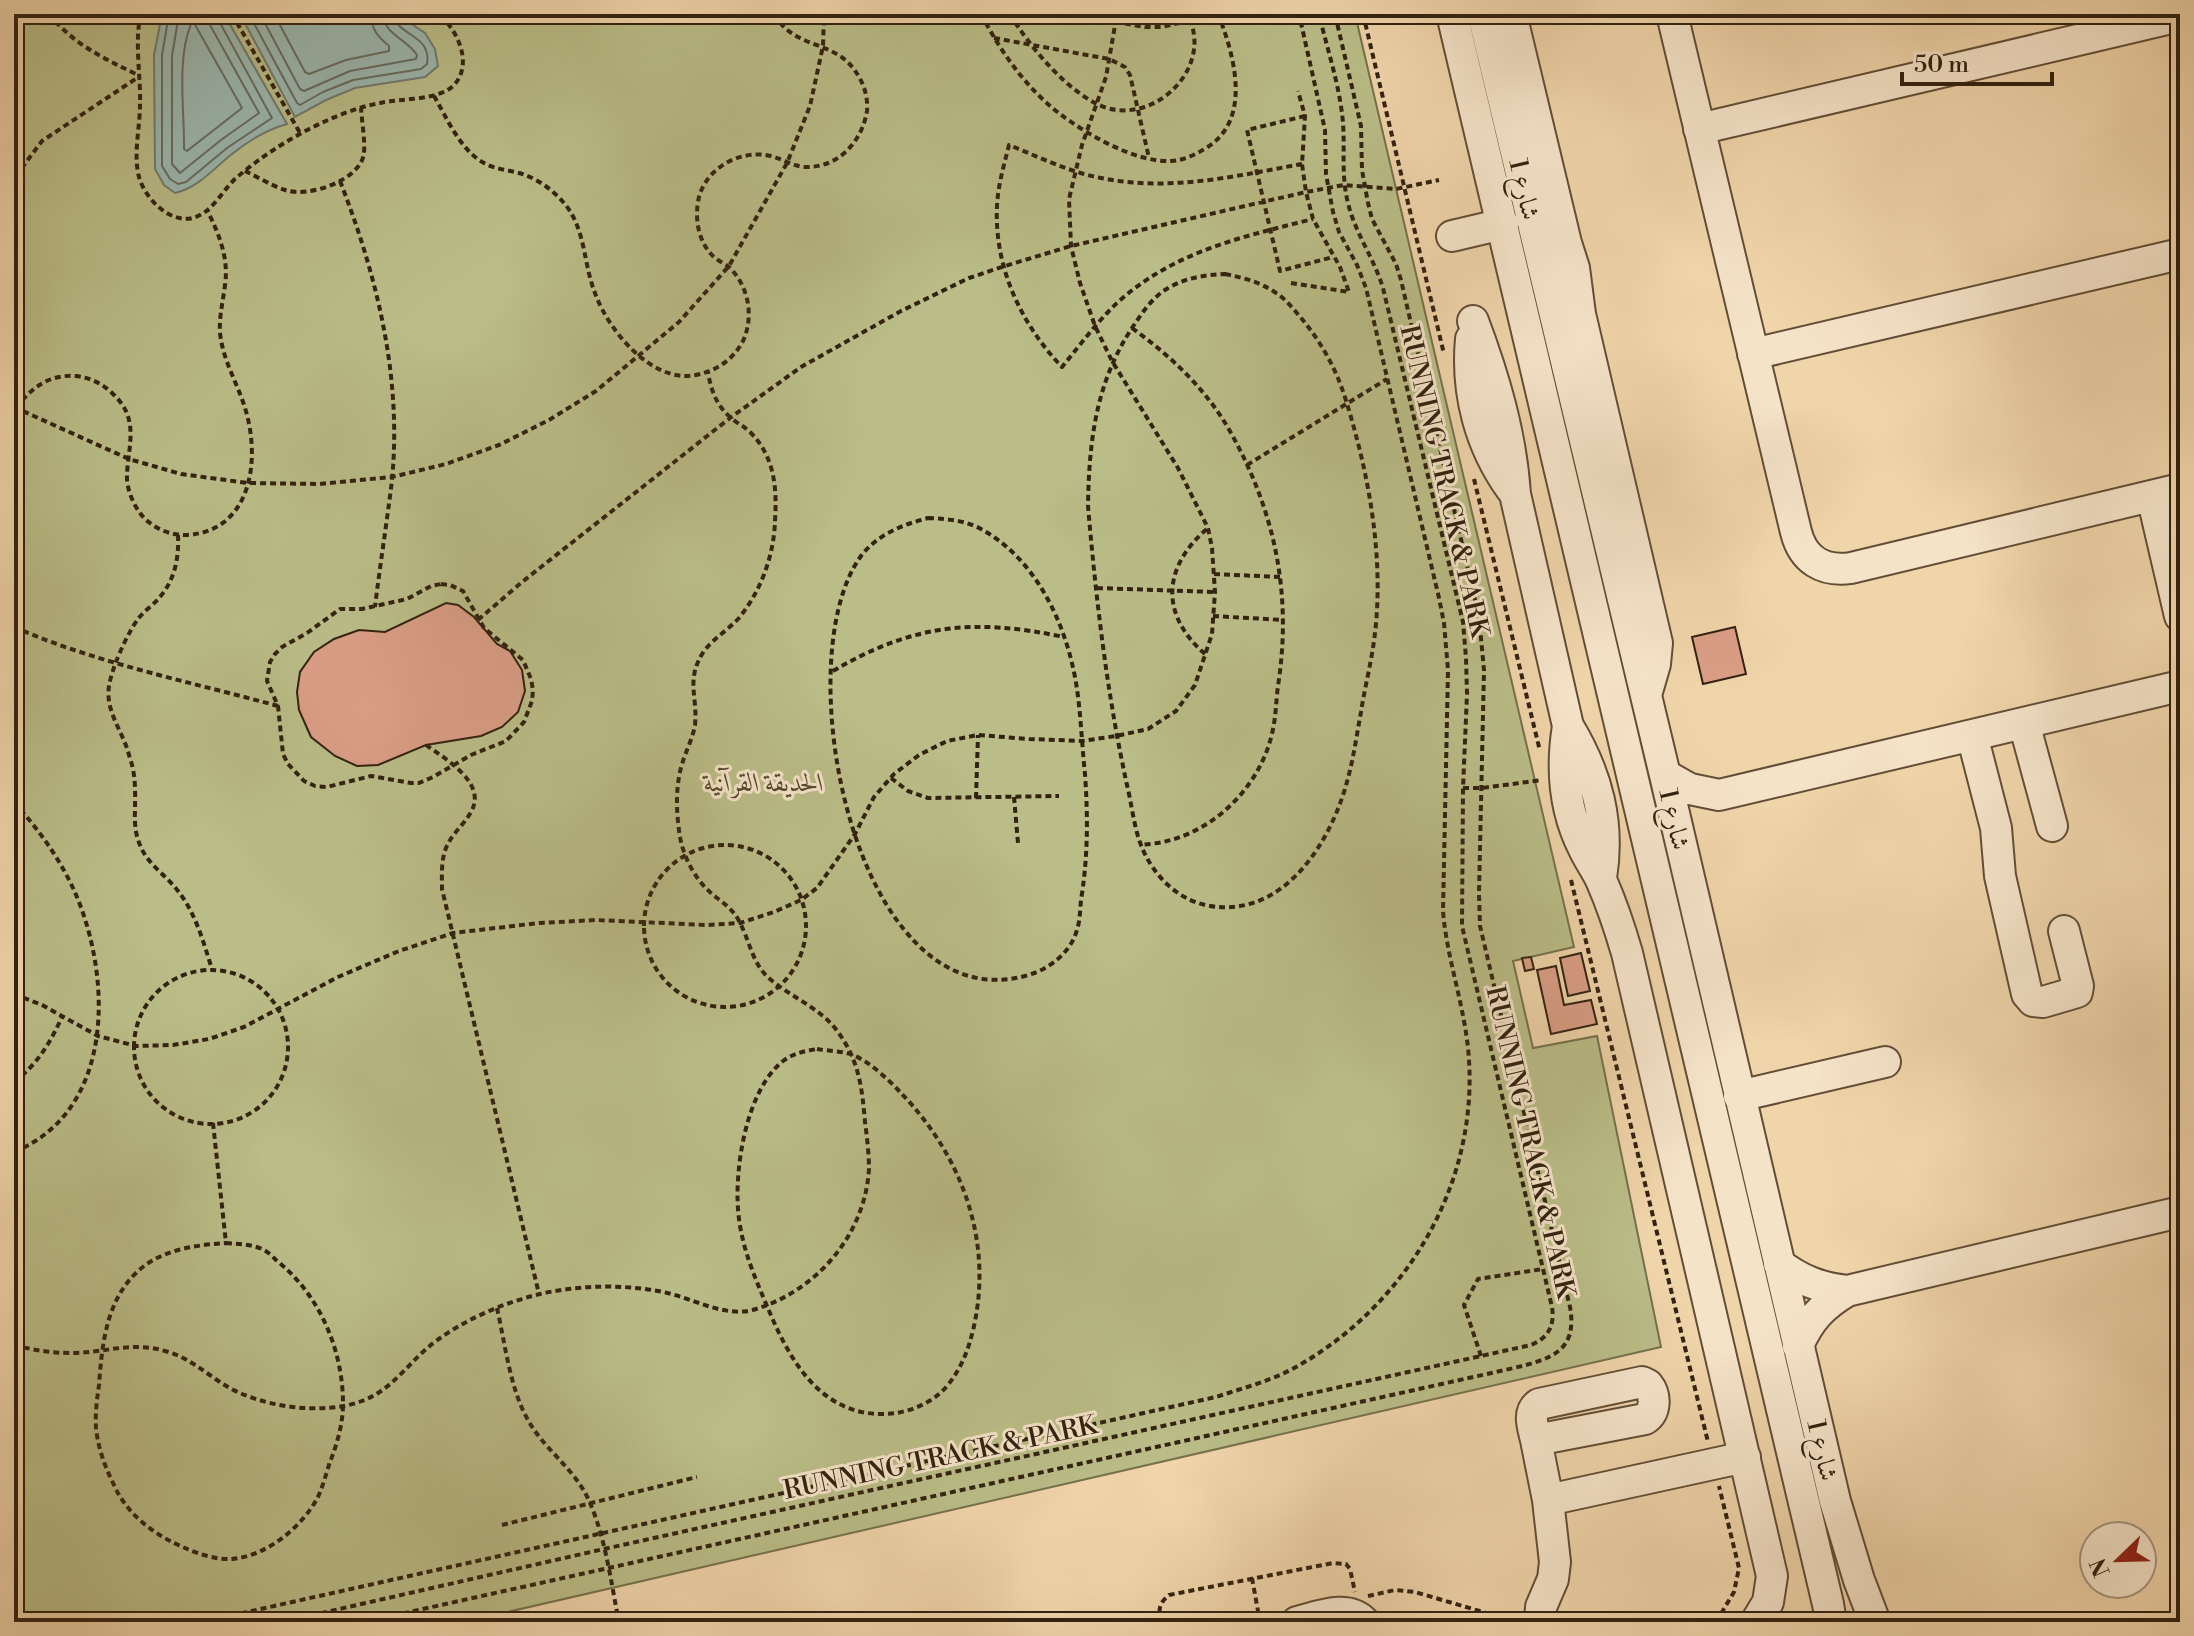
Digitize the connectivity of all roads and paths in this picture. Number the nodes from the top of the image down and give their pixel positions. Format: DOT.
graph roads {
  1 [pos="49,14"];
  2 [pos="141,14"];
  3 [pos="232,14"];
  4 [pos="439,14"];
  5 [pos="774,14"];
  6 [pos="824,14"];
  7 [pos="981,14"];
  8 [pos="1010,14"];
  9 [pos="1117,14"];
  10 [pos="1187,14"];
  11 [pos="1218,14"];
  12 [pos="1299,14"];
  13 [pos="1319,14"];
  14 [pos="1335,14"];
  15 [pos="1452,14"];
  16 [pos="1483,14"];
  17 [pos="1511,14"];
  18 [pos="1672,14"];
  19 [pos="2180,16"];
  20 [pos="1190,21"];
  21 [pos="1115,22"];
  22 [pos="994,38"];
  23 [pos="1031,45"];
  24 [pos="823,46"];
  25 [pos="1109,59"];
  26 [pos="140,76"];
  27 [pos="1298,91"];
  28 [pos="434,96"];
  29 [pos="1097,104"];
  30 [pos="361,108"];
  31 [pos="1138,109"];
  32 [pos="1305,116"];
  33 [pos="1699,129"];
  34 [pos="300,133"];
  35 [pos="1087,133"];
  36 [pos="1149,158"];
  37 [pos="787,163"];
  38 [pos="1302,164"];
  39 [pos="245,171"];
  40 [pos="1075,172"];
  41 [pos="1256,172"];
  42 [pos="14,174"];
  43 [pos="1439,180"];
  44 [pos="340,181"];
  45 [pos="1344,185"];
  46 [pos="1365,187"];
  47 [pos="1329,188"];
  48 [pos="1306,192"];
  49 [pos="1263,202"];
  50 [pos="207,210"];
  51 [pos="1313,219"];
  52 [pos="1503,224"];
  53 [pos="1270,230"];
  54 [pos="1452,236"];
  55 [pos="1566,243"];
  56 [pos="1071,246"];
  57 [pos="2180,254"];
  58 [pos="1333,257"];
  59 [pos="729,266"];
  60 [pos="1005,266"];
  61 [pos="1291,283"];
  62 [pos="1553,308"];
  63 [pos="1095,326"];
  64 [pos="1132,328"];
  65 [pos="1753,354"];
  66 [pos="640,356"];
  67 [pos="1112,361"];
  68 [pos="708,372"];
  69 [pos="1387,379"];
  70 [pos="1347,403"];
  71 [pos="15,409"];
  72 [pos="730,418"];
  73 [pos="129,459"];
  74 [pos="1247,465"];
  75 [pos="392,477"];
  76 [pos="248,483"];
  77 [pos="2166,492"];
  78 [pos="1515,494"];
  79 [pos="1208,528"];
  80 [pos="178,535"];
  81 [pos="1214,574"];
  82 [pos="1281,577"];
  83 [pos="1097,588"];
  84 [pos="1171,591"];
  85 [pos="1215,592"];
  86 [pos="375,607"];
  87 [pos="1213,616"];
  88 [pos="2180,616"];
  89 [pos="478,620"];
  90 [pos="1284,620"];
  91 [pos="14,627"];
  92 [pos="1064,637"];
  93 [pos="1205,654"];
  94 [pos="118,662"];
  95 [pos="832,672"];
  96 [pos="2180,686"];
  97 [pos="1645,697"];
  98 [pos="278,706"];
  99 [pos="2024,723"];
  100 [pos="1568,726"];
  101 [pos="978,735"];
  102 [pos="1972,735"];
  103 [pos="1116,736"];
  104 [pos="1082,741"];
  105 [pos="426,745"];
  106 [pos="453,765"];
  107 [pos="1665,775"];
  108 [pos="1564,777"];
  109 [pos="891,778"];
  110 [pos="1463,788"];
  111 [pos="1482,788"];
  112 [pos="1719,795"];
  113 [pos="1059,796"];
  114 [pos="1014,797"];
  115 [pos="976,798"];
  116 [pos="14,802"];
  117 [pos="2052,826"];
  118 [pos="855,834"];
  119 [pos="1679,839"];
  120 [pos="1018,843"];
  121 [pos="1140,845"];
  122 [pos="686,856"];
  123 [pos="1653,865"];
  124 [pos="1601,878"];
  125 [pos="801,900"];
  126 [pos="644,922"];
  127 [pos="740,923"];
  128 [pos="2064,931"];
  129 [pos="453,933"];
  130 [pos="212,969"];
  131 [pos="778,985"];
  132 [pos="14,994"];
  133 [pos="277,1008"];
  134 [pos="62,1017"];
  135 [pos="98,1036"];
  136 [pos="136,1046"];
  137 [pos="853,1055"];
  138 [pos="1885,1062"];
  139 [pos="14,1082"];
  140 [pos="1739,1096"];
  141 [pos="213,1123"];
  142 [pos="14,1152"];
  143 [pos="2180,1212"];
  144 [pos="226,1243"];
  145 [pos="1779,1264"];
  146 [pos="1543,1269"];
  147 [pos="1748,1271"];
  148 [pos="1704,1281"];
  149 [pos="1847,1291"];
  150 [pos="539,1294"];
  151 [pos="767,1306"];
  152 [pos="497,1308"];
  153 [pos="14,1345"];
  154 [pos="1798,1346"];
  155 [pos="101,1350"];
  156 [pos="1481,1356"];
  157 [pos="343,1406"];
  158 [pos="1536,1440"];
  159 [pos="1745,1457"];
  160 [pos="697,1477"];
  161 [pos="1548,1500"];
  162 [pos="1835,1501"];
  163 [pos="590,1503"];
  164 [pos="502,1525"];
  165 [pos="599,1532"];
  166 [pos="604,1549"];
  167 [pos="607,1567"];
  168 [pos="1252,1578"];
  169 [pos="1832,1616"];
  170 [pos="202,1622"];
  171 [pos="282,1622"];
  172 [pos="364,1622"];
  173 [pos="619,1622"];
  174 [pos="1161,1622"];
  175 [pos="1260,1622"];
  176 [pos="1297,1622"];
  177 [pos="1364,1622"];
  178 [pos="1517,1622"];
  179 [pos="1540,1622"];
  180 [pos="1756,1622"];
  181 [pos="1859,1622"];
  182 [pos="1875,1622"];
  1 -- 26 [label="path"];
  2 -- 26 [label="path"];
  3 -- 34 [label="path"];
  4 -- 28 [label="path"];
  5 -- 24 [label="path"];
  6 -- 24 [label="path"];
  7 -- 22 [label="path"];
  8 -- 23 [label="path"];
  9 -- 21 [label="path"];
  10 -- 20 [label="path"];
  11 -- 20 [label="path"];
  11 -- 36 [label="path"];
  12 -- 47 [label="path"];
  13 -- 45 [label="path, RUNNING TRACK & PARK"];
  14 -- 46 [label="path"];
  15 -- 52 [label="street, شارع 1"];
  16 -- 62 [label="street, شارع 1"];
  17 -- 55 [label="street"];
  18 -- 33 [label="street"];
  19 -- 33 [label="street"];
  20 -- 21 [label="path"];
  20 -- 31 [label="path"];
  21 -- 25 [label="path"];
  22 -- 23 [label="path"];
  22 -- 35 [label="path"];
  23 -- 25 [label="path"];
  23 -- 29 [label="path"];
  24 -- 37 [label="path"];
  24 -- 37 [label="path"];
  25 -- 29 [label="path"];
  25 -- 31 [label="path"];
  26 -- 42 [label="path"];
  26 -- 50 [label="path"];
  27 -- 32 [label="path"];
  28 -- 30 [label="path"];
  28 -- 66 [label="path"];
  29 -- 31 [label="path"];
  29 -- 35 [label="path"];
  30 -- 34 [label="path"];
  30 -- 44 [label="path"];
  31 -- 36 [label="path"];
  32 -- 38 [label="path"];
  32 -- 41 [label="path"];
  33 -- 65 [label="street"];
  34 -- 39 [label="path"];
  35 -- 36 [label="path"];
  35 -- 40 [label="path"];
  37 -- 59 [label="path"];
  37 -- 59 [label="path"];
  38 -- 41 [label="path"];
  38 -- 48 [label="path"];
  39 -- 44 [label="path"];
  39 -- 50 [label="path"];
  40 -- 41 [label="path"];
  40 -- 56 [label="path"];
  40 -- 60 [label="path"];
  41 -- 49 [label="path"];
  43 -- 46 [label="path"];
  44 -- 75 [label="path"];
  45 -- 46 [label="path"];
  45 -- 47 [label="path"];
  45 -- 110 [label="path, RUNNING TRACK & PARK"];
  46 -- 111 [label="path"];
  47 -- 48 [label="path"];
  47 -- 69 [label="path"];
  48 -- 49 [label="path"];
  48 -- 51 [label="path"];
  49 -- 53 [label="path"];
  49 -- 56 [label="path"];
  50 -- 76 [label="path"];
  51 -- 53 [label="path"];
  51 -- 58 [label="path"];
  52 -- 54 [label="street"];
  52 -- 123 [label="street, شارع 1"];
  53 -- 58 [label="path"];
  53 -- 63 [label="path"];
  55 -- 62 [label="street"];
  55 -- 97 [label="street"];
  56 -- 60 [label="path"];
  56 -- 63 [label="path"];
  57 -- 65 [label="street"];
  58 -- 61 [label="path"];
  59 -- 66 [label="path"];
  59 -- 68 [label="path"];
  60 -- 63 [label="path"];
  60 -- 72 [label="path"];
  62 -- 97 [label="street, شارع 1"];
  63 -- 67 [label="path"];
  64 -- 67 [label="path"];
  64 -- 70 [label="path"];
  64 -- 74 [label="path"];
  65 -- 77 [label="street"];
  66 -- 68 [label="path"];
  66 -- 75 [label="path"];
  67 -- 79 [label="path"];
  67 -- 83 [label="path"];
  68 -- 72 [label="path"];
  69 -- 70 [label="path"];
  69 -- 165 [label="path"];
  70 -- 74 [label="path"];
  70 -- 121 [label="path"];
  71 -- 73 [label="path"];
  71 -- 73 [label="path"];
  72 -- 89 [label="path"];
  72 -- 122 [label="path"];
  73 -- 76 [label="path"];
  73 -- 80 [label="path"];
  74 -- 82 [label="path"];
  75 -- 76 [label="path"];
  75 -- 86 [label="path"];
  76 -- 80 [label="path"];
  77 -- 88 [label="street"];
  78 -- 100 [label="street"];
  79 -- 81 [label="path"];
  79 -- 84 [label="path"];
  80 -- 94 [label="path"];
  81 -- 82 [label="path"];
  81 -- 85 [label="path"];
  82 -- 90 [label="path"];
  83 -- 84 [label="path"];
  83 -- 103 [label="path"];
  84 -- 85 [label="path"];
  84 -- 93 [label="path"];
  85 -- 87 [label="path"];
  86 -- 89 [label="path"];
  86 -- 98 [label="path"];
  87 -- 90 [label="path"];
  87 -- 93 [label="path"];
  89 -- 106 [label="path"];
  90 -- 121 [label="path"];
  91 -- 94 [label="path"];
  92 -- 95 [label="path"];
  92 -- 95 [label="path"];
  92 -- 104 [label="path"];
  93 -- 103 [label="path"];
  94 -- 98 [label="path"];
  94 -- 130 [label="path"];
  95 -- 118 [label="path"];
  96 -- 99 [label="street"];
  97 -- 107 [label="street, شارع 1"];
  98 -- 106 [label="path"];
  99 -- 102 [label="street"];
  99 -- 117 [label="street"];
  100 -- 108 [label="street"];
  100 -- 124 [label="street"];
  101 -- 104 [label="path"];
  101 -- 109 [label="path"];
  101 -- 115 [label="path"];
  102 -- 112 [label="street"];
  102 -- 128 [label="street"];
  103 -- 104 [label="path"];
  103 -- 121 [label="path"];
  104 -- 118 [label="path"];
  105 -- 106 [label="path"];
  106 -- 129 [label="path"];
  107 -- 112 [label="street"];
  107 -- 119 [label="street, شارع 1"];
  108 -- 111 [label="path"];
  108 -- 124 [label="street"];
  109 -- 115 [label="path"];
  109 -- 118 [label="path"];
  110 -- 111 [label="path"];
  110 -- 146 [label="path, RUNNING TRACK & PARK"];
  111 -- 167 [label="path"];
  112 -- 119 [label="street"];
  113 -- 114 [label="path"];
  114 -- 115 [label="path"];
  114 -- 120 [label="path"];
  116 -- 135 [label="path"];
  118 -- 125 [label="path"];
  119 -- 140 [label="street, شارع 1"];
  122 -- 125 [label="path"];
  122 -- 126 [label="path"];
  122 -- 127 [label="path"];
  123 -- 124 [label="street"];
  123 -- 147 [label="street, شارع 1"];
  124 -- 148 [label="street"];
  125 -- 127 [label="path"];
  125 -- 131 [label="path"];
  126 -- 127 [label="path"];
  126 -- 129 [label="path"];
  126 -- 131 [label="path"];
  127 -- 131 [label="path"];
  129 -- 133 [label="path"];
  129 -- 150 [label="path"];
  130 -- 133 [label="path"];
  130 -- 136 [label="path"];
  131 -- 137 [label="path"];
  132 -- 134 [label="path"];
  133 -- 136 [label="path"];
  133 -- 141 [label="path"];
  134 -- 135 [label="path"];
  134 -- 139 [label="path"];
  135 -- 136 [label="path"];
  135 -- 142 [label="path"];
  136 -- 141 [label="path"];
  137 -- 151 [label="path"];
  137 -- 151 [label="path"];
  137 -- 151 [label="path"];
  138 -- 140 [label="street"];
  140 -- 145 [label="street, شارع 1"];
  141 -- 144 [label="path"];
  143 -- 149 [label="street"];
  144 -- 155 [label="path"];
  144 -- 157 [label="path"];
  145 -- 149 [label="street"];
  145 -- 154 [label="street, شارع 1"];
  146 -- 156 [label="path, RUNNING TRACK & PARK"];
  146 -- 156 [label="path"];
  147 -- 148 [label="street"];
  147 -- 169 [label="street, شارع 1"];
  148 -- 159 [label="street"];
  149 -- 154 [label="street"];
  150 -- 151 [label="path"];
  150 -- 152 [label="path"];
  152 -- 157 [label="path"];
  152 -- 163 [label="path"];
  153 -- 155 [label="path"];
  154 -- 162 [label="street, شارع 1"];
  155 -- 157 [label="path"];
  155 -- 157 [label="path"];
  156 -- 166 [label="path, RUNNING TRACK & PARK"];
  158 -- 161 [label="street"];
  159 -- 161 [label="street"];
  159 -- 180 [label="street"];
  160 -- 163 [label="path"];
  161 -- 179 [label="street"];
  162 -- 181 [label="street"];
  162 -- 182 [label="street, شارع 1"];
  163 -- 164 [label="path"];
  163 -- 165 [label="path"];
  165 -- 166 [label="path"];
  165 -- 170 [label="path"];
  166 -- 167 [label="path"];
  166 -- 171 [label="path, RUNNING TRACK & PARK"];
  167 -- 172 [label="path"];
  167 -- 173 [label="path"];
  168 -- 174 [label="path"];
  168 -- 175 [label="path"];
  168 -- 178 [label="path"];
  176 -- 177 [label="street"];
}
